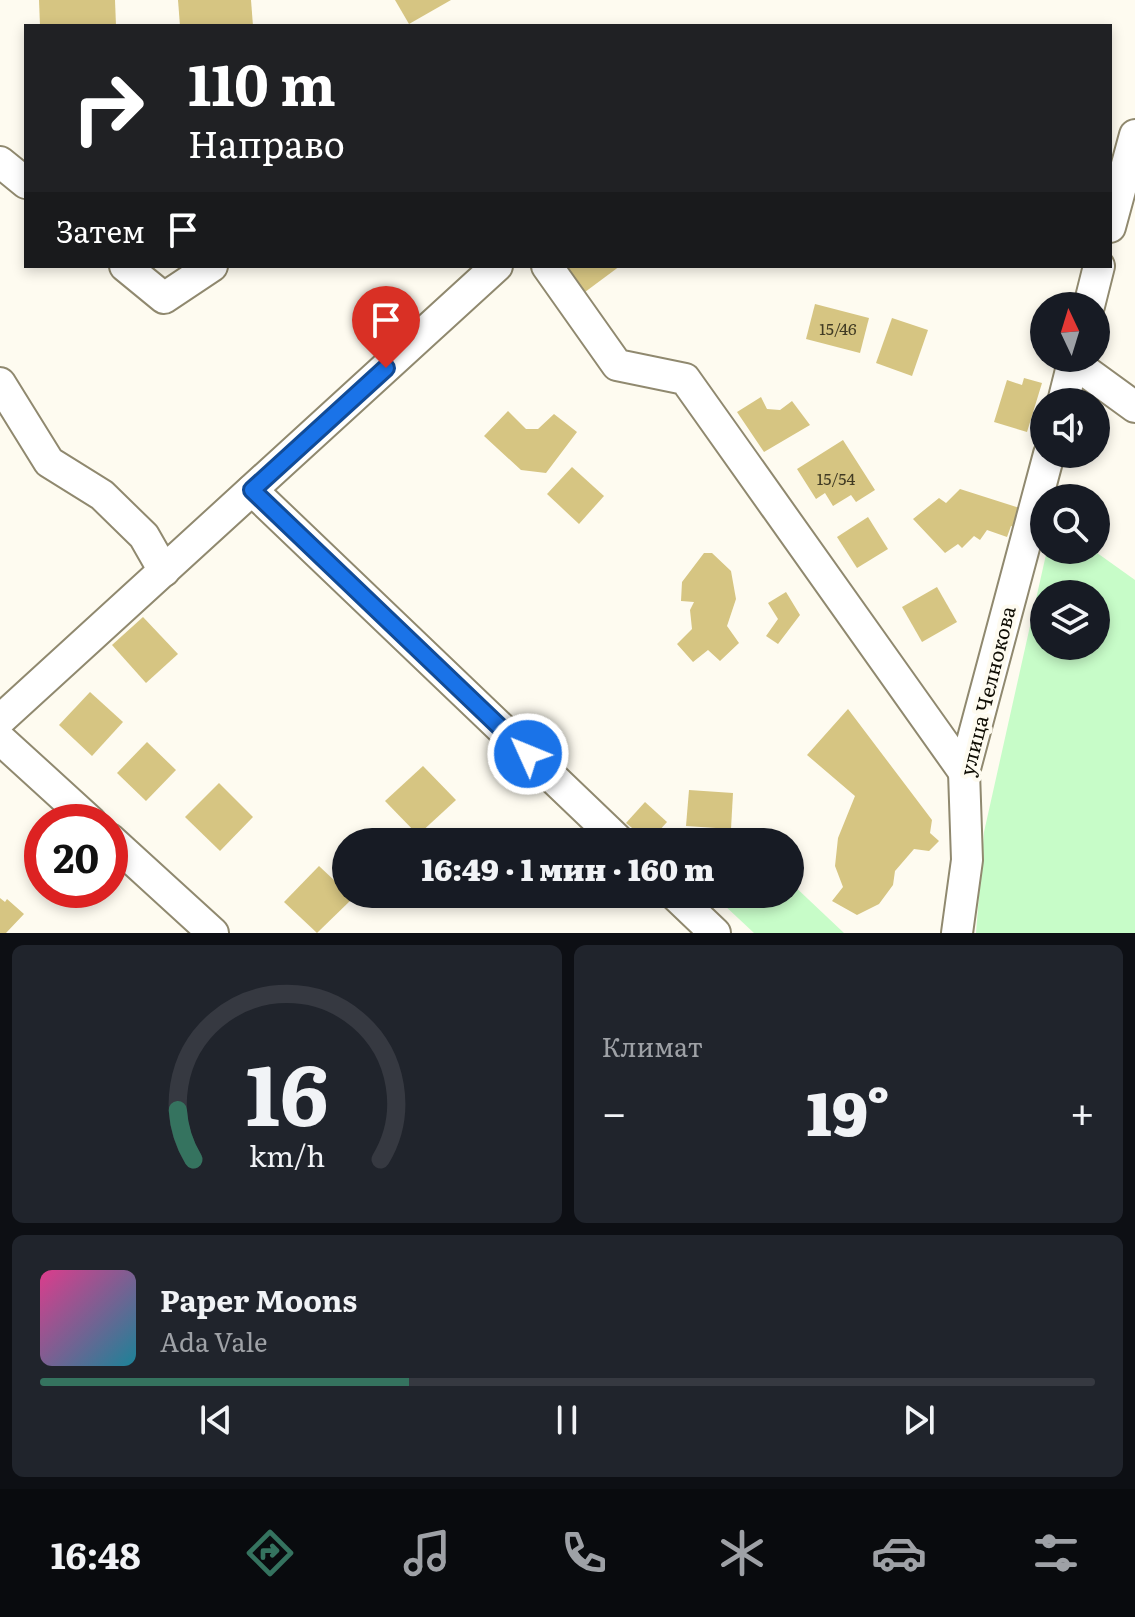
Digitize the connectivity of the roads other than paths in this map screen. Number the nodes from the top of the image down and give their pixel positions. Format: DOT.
graph roads {
  1 [pos="1135,135"];
  2 [pos="0,162"];
  3 [pos="24,181"];
  4 [pos="1112,220"];
  5 [pos="127,268"];
  6 [pos="209,268"];
  7 [pos="495,268"];
  8 [pos="548,268"];
  9 [pos="1098,268"];
  10 [pos="1092,292"];
  11 [pos="1090,372"];
  12 [pos="0,383"];
  13 [pos="1135,407"];
  14 [pos="1045,468"];
  15 [pos="252,490"];
  16 [pos="164,571"];
  17 [pos="0,720"];
  18 [pos="0,739"];
  19 [pos="964,772"];
  20 [pos="71,804"];
  21 [pos="605,828"];
  22 [pos="128,855"];
  23 [pos="689,908"];
  24 [pos="213,933"];
  25 [pos="715,933"];
  26 [pos="957,933"];
  1 -- 4 [label="street"];
  2 -- 3 [label="street"];
  5 -- 6 [label="street"];
  7 -- 15 [label="street"];
  8 -- 19 [label="street"];
  9 -- 10 [label="street"];
  11 -- 13 [label="street"];
  12 -- 16 [label="street"];
  14 -- 19 [label="street, улица Челнокова"];
  15 -- 16 [label="street"];
  15 -- 21 [label="street"];
  16 -- 17 [label="street"];
  18 -- 20 [label="street"];
  19 -- 26 [label="street, улица Челнокова"];
  22 -- 24 [label="street"];
  23 -- 25 [label="street"];
}
